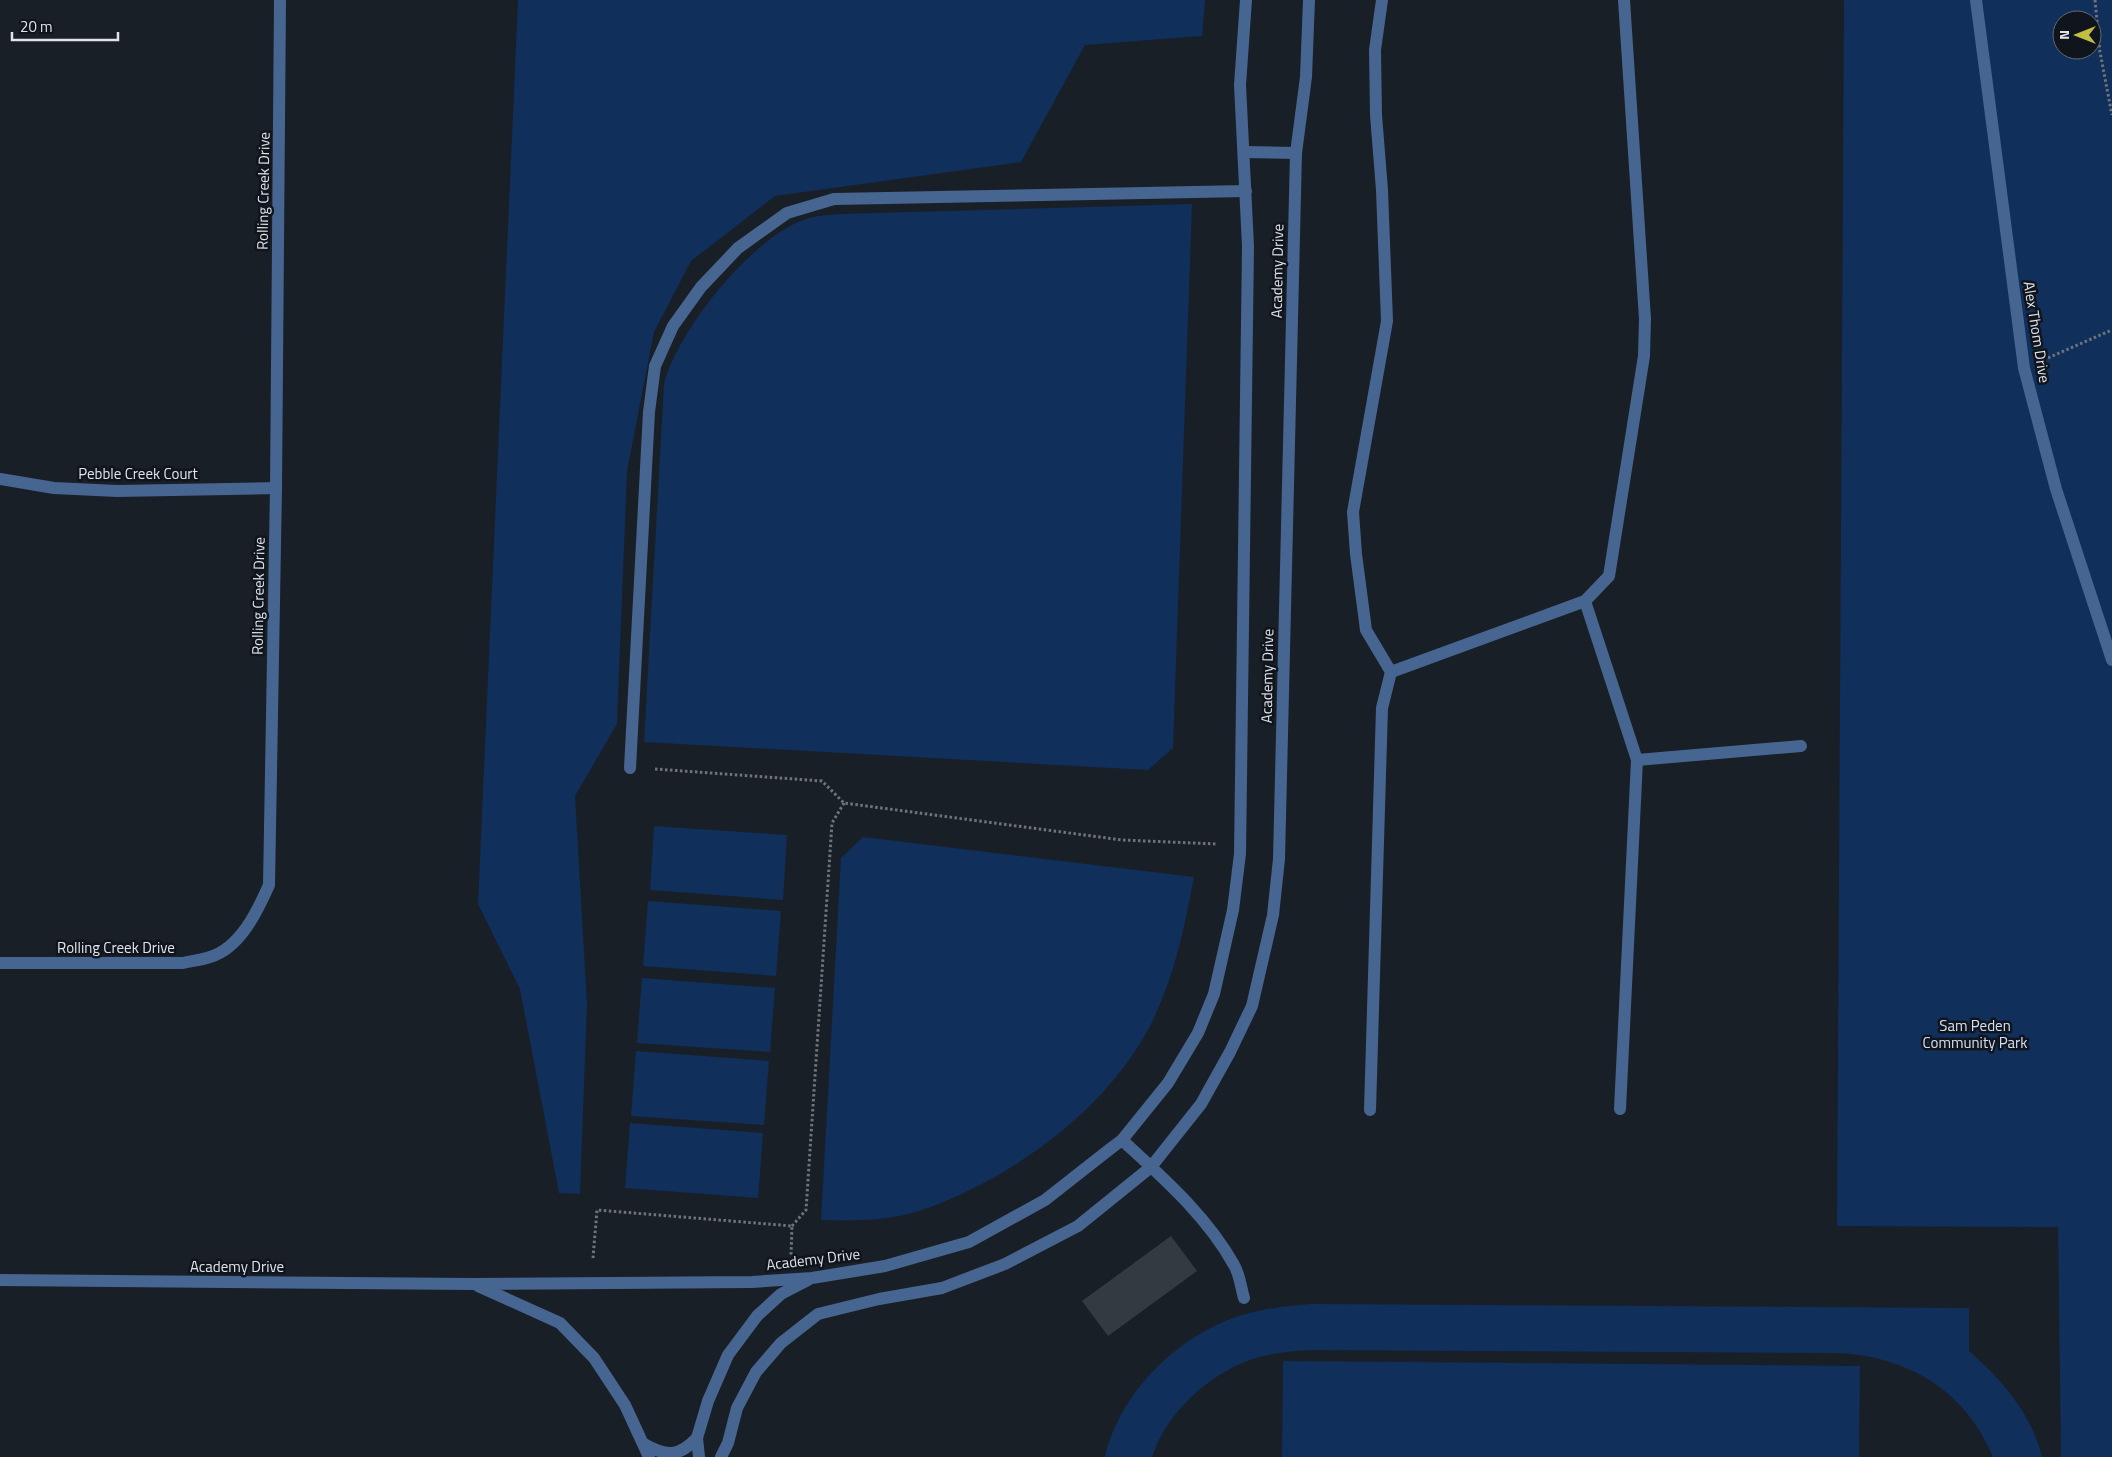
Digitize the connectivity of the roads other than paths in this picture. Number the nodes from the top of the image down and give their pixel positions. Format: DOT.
graph roads {
  1 [pos="280,0"];
  2 [pos="1246,0"];
  3 [pos="1309,0"];
  4 [pos="1382,0"];
  5 [pos="1624,0"];
  6 [pos="1976,0"];
  7 [pos="1245,152"];
  8 [pos="1296,153"];
  9 [pos="1246,191"];
  10 [pos="0,479"];
  11 [pos="276,488"];
  12 [pos="1585,601"];
  13 [pos="2112,660"];
  14 [pos="1391,672"];
  15 [pos="1802,746"];
  16 [pos="1637,760"];
  17 [pos="630,768"];
  18 [pos="0,963"];
  19 [pos="1620,1109"];
  20 [pos="1370,1110"];
  21 [pos="1122,1140"];
  22 [pos="1151,1167"];
  23 [pos="812,1278"];
  24 [pos="0,1280"];
  25 [pos="474,1284"];
  26 [pos="1244,1298"];
  27 [pos="697,1438"];
  28 [pos="644,1444"];
  29 [pos="649,1457"];
  30 [pos="699,1457"];
  31 [pos="722,1457"];
  1 -- 11 [label="street, Rolling Creek Drive"];
  2 -- 7 [label="street, Academy Drive"];
  3 -- 8 [label="street, Academy Drive"];
  4 -- 14 [label="street"];
  5 -- 12 [label="street"];
  6 -- 13 [label="street, Alex Thom Drive"];
  7 -- 8 [label="street"];
  7 -- 9 [label="street, Academy Drive"];
  8 -- 22 [label="street, Academy Drive"];
  9 -- 17 [label="street"];
  9 -- 21 [label="street, Academy Drive"];
  10 -- 11 [label="street, Pebble Creek Court"];
  11 -- 18 [label="street, Rolling Creek Drive"];
  12 -- 14 [label="street"];
  12 -- 16 [label="street"];
  14 -- 20 [label="street"];
  15 -- 16 [label="street"];
  16 -- 19 [label="street"];
  21 -- 22 [label="street"];
  21 -- 23 [label="street, Academy Drive"];
  22 -- 26 [label="street"];
  22 -- 31 [label="street, Academy Drive"];
  23 -- 25 [label="street, Academy Drive"];
  23 -- 27 [label="street"];
  24 -- 25 [label="street, Academy Drive"];
  25 -- 28 [label="street, Academy Drive"];
  27 -- 28 [label="street"];
  27 -- 30 [label="street"];
  28 -- 29 [label="street, Academy Drive"];
}
